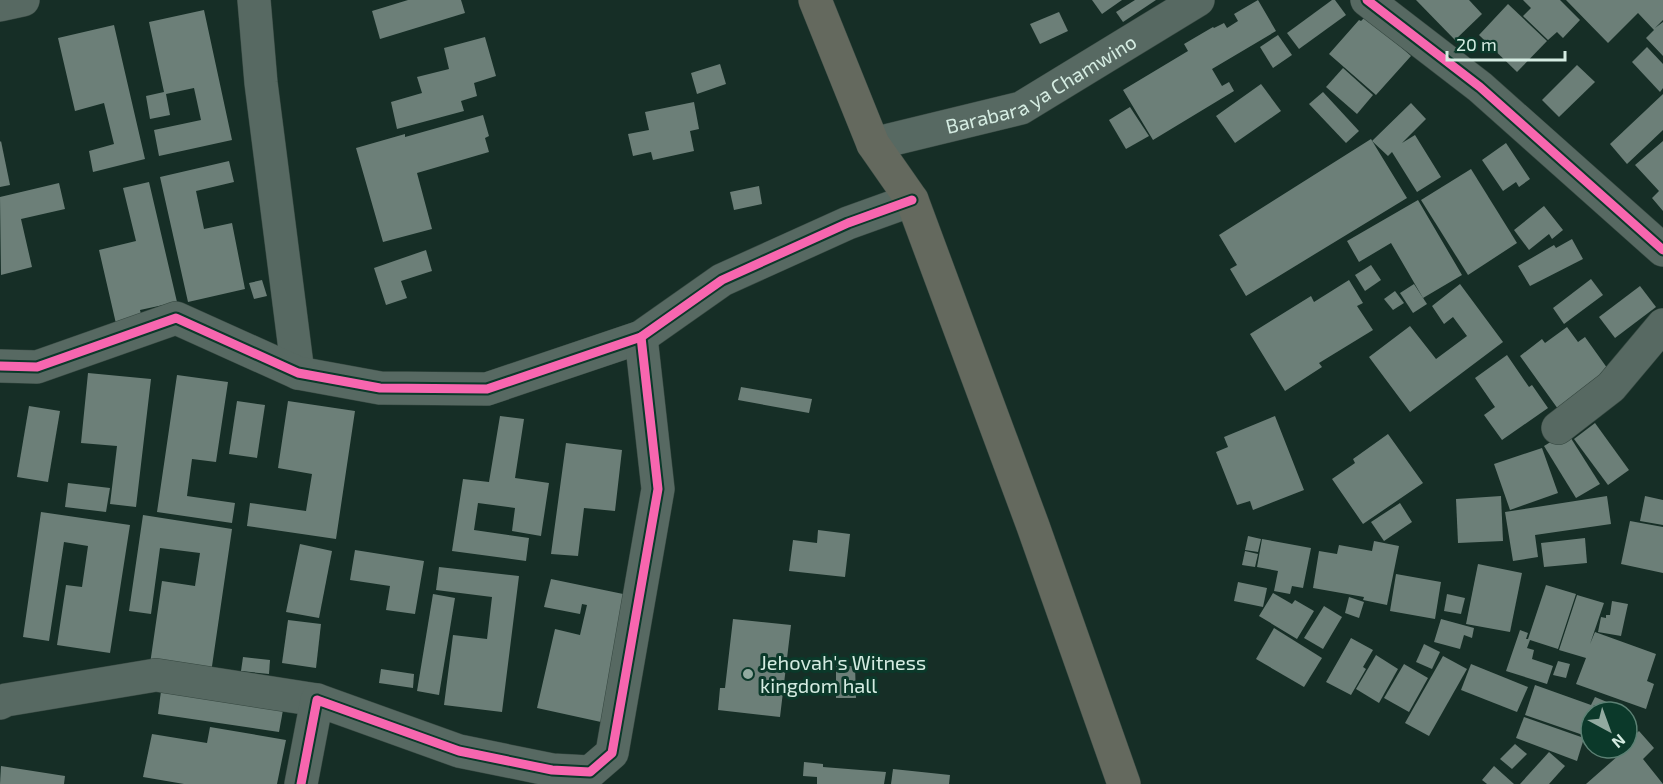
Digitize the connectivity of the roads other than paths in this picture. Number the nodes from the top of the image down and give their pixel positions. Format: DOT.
graph roads {
  1 [pos="23,0"];
  2 [pos="254,0"];
  3 [pos="815,0"];
  4 [pos="1198,0"];
  5 [pos="1367,0"];
  6 [pos="0,5"];
  7 [pos="873,144"];
  8 [pos="912,200"];
  9 [pos="1663,250"];
  10 [pos="1663,325"];
  11 [pos="641,337"];
  12 [pos="0,366"];
  13 [pos="298,373"];
  14 [pos="1558,428"];
  15 [pos="318,700"];
  16 [pos="0,703"];
  17 [pos="302,784"];
  18 [pos="1124,784"];
  1 -- 6 [label="street"];
  2 -- 13 [label="street"];
  3 -- 7 [label="highway"];
  4 -- 7 [label="street, Barabara ya Chamwino"];
  5 -- 9 [label="street"];
  7 -- 8 [label="highway"];
  8 -- 11 [label="street"];
  8 -- 18 [label="highway"];
  10 -- 14 [label="street"];
  11 -- 13 [label="street"];
  11 -- 15 [label="street"];
  12 -- 13 [label="street"];
  15 -- 16 [label="street"];
  15 -- 17 [label="street"];
}
